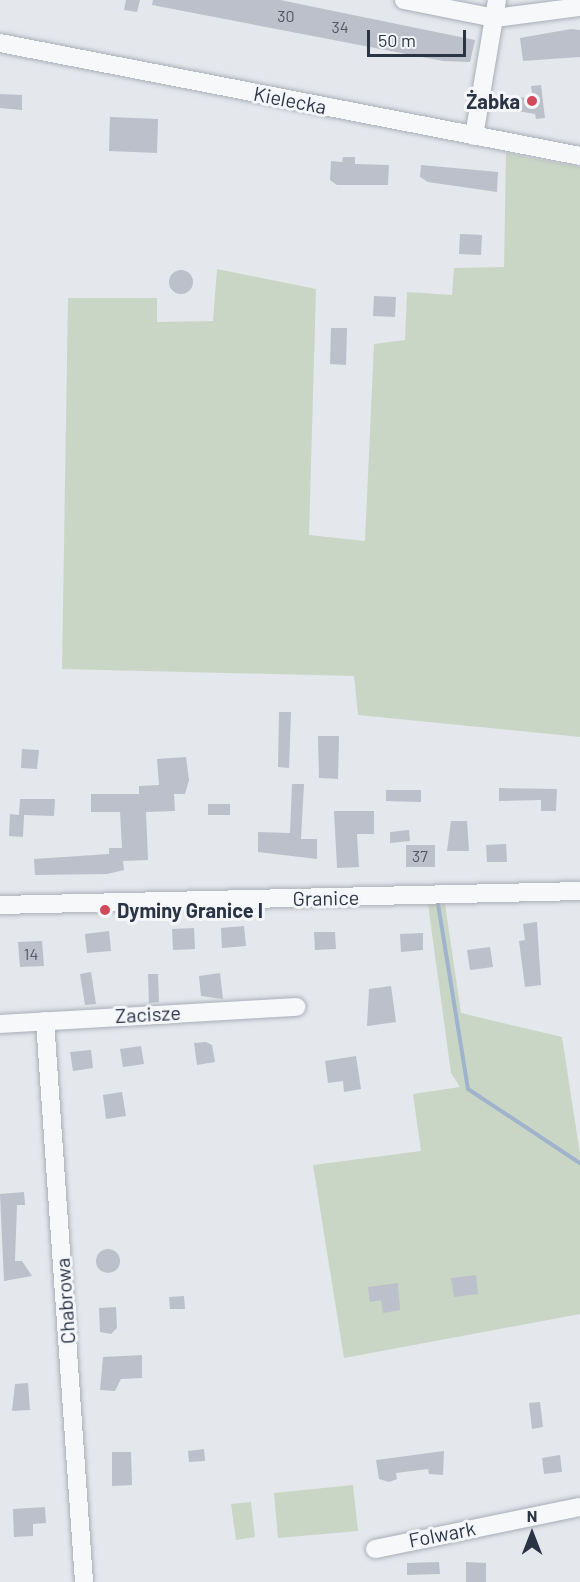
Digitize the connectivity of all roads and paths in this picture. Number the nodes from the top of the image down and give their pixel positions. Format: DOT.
graph roads {
  1 [pos="404,0"];
  2 [pos="580,7"];
  3 [pos="496,9"];
  4 [pos="0,43"];
  5 [pos="474,136"];
  6 [pos="580,156"];
  7 [pos="580,891"];
  8 [pos="0,905"];
  9 [pos="297,1006"];
  10 [pos="45,1021"];
  11 [pos="0,1024"];
  12 [pos="580,1507"];
  13 [pos="375,1549"];
  14 [pos="84,1582"];
  1 -- 3 [label="street"];
  2 -- 3 [label="street"];
  3 -- 5 [label="street"];
  4 -- 5 [label="street, Kielecka"];
  5 -- 6 [label="street, Kielecka"];
  7 -- 8 [label="street, Granice"];
  9 -- 10 [label="street, Zacisze"];
  10 -- 11 [label="street, Zacisze"];
  10 -- 14 [label="street, Chabrowa"];
  12 -- 13 [label="street, Folwark"];
}
